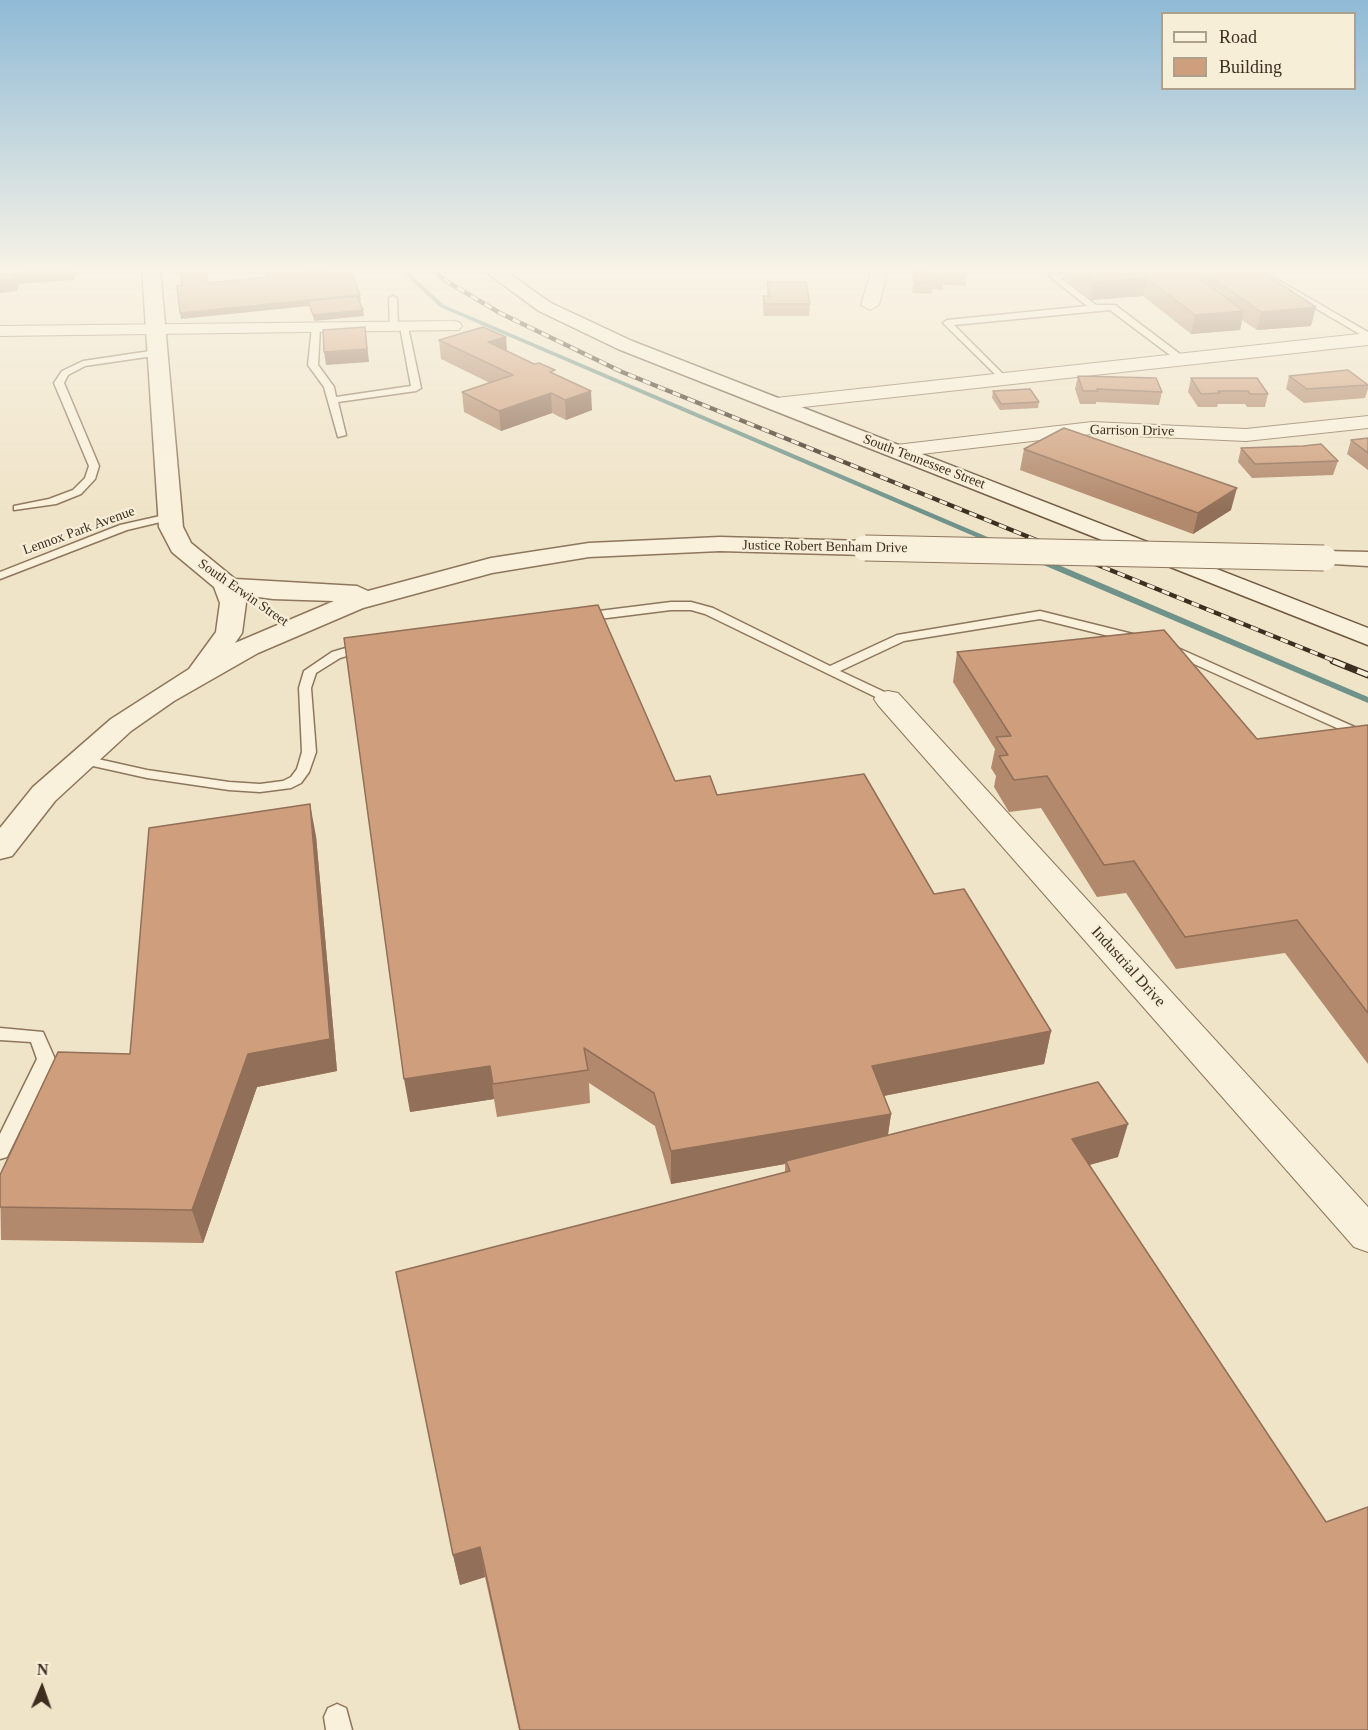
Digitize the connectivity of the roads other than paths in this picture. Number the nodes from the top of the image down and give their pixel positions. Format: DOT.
graph roads {
  1 [pos="156,349"];
  2 [pos="314,349"];
  3 [pos="405,349"];
  4 [pos="639,349"];
  5 [pos="973,349"];
  6 [pos="1167,349"];
  7 [pos="1272,349"];
  8 [pos="156,353"];
  9 [pos="1181,359"];
  10 [pos="1002,378"];
  11 [pos="332,400"];
  12 [pos="776,404"];
  13 [pos="1368,423"];
  14 [pos="341,435"];
  15 [pos="896,451"];
  16 [pos="18,508"];
  17 [pos="169,517"];
  18 [pos="1368,559"];
  19 [pos="0,576"];
  20 [pos="228,585"];
  21 [pos="382,594"];
  22 [pos="566,619"];
  23 [pos="292,627"];
  24 [pos="1368,637"];
  25 [pos="380,643"];
  26 [pos="829,671"];
  27 [pos="195,676"];
  28 [pos="888,699"];
  29 [pos="1368,738"];
  30 [pos="80,759"];
  31 [pos="0,849"];
  32 [pos="0,1034"];
  33 [pos="0,1152"];
  34 [pos="1368,1235"];
  1 -- 8 [label="street, South Erwin Street"];
  2 -- 11 [label="lane"];
  3 -- 11 [label="lane"];
  4 -- 12 [label="street, South Tennessee Street"];
  5 -- 10 [label="lane"];
  6 -- 9 [label="lane"];
  7 -- 9 [label="street"];
  8 -- 16 [label="lane"];
  8 -- 17 [label="street, South Erwin Street"];
  9 -- 10 [label="street"];
  10 -- 12 [label="street"];
  11 -- 14 [label="lane"];
  12 -- 15 [label="street, South Tennessee Street"];
  13 -- 15 [label="street, Garrison Drive"];
  15 -- 24 [label="street, South Tennessee Street"];
  17 -- 19 [label="lane, Lennox Park Avenue"];
  17 -- 20 [label="street, South Erwin Street"];
  18 -- 21 [label="street, Justice Robert Benham Drive, bridge"];
  20 -- 21 [label="street"];
  20 -- 23 [label="street, South Erwin Street"];
  20 -- 27 [label="street"];
  21 -- 23 [label="street, Justice Robert Benham Drive"];
  22 -- 26 [label="lane"];
  23 -- 27 [label="street, South Erwin Street"];
  25 -- 30 [label="lane"];
  26 -- 28 [label="lane"];
  26 -- 29 [label="lane"];
  27 -- 30 [label="street, South Erwin Street"];
  28 -- 34 [label="street, Industrial Drive"];
  30 -- 31 [label="street, South Erwin Street"];
  32 -- 33 [label="lane"];
}
